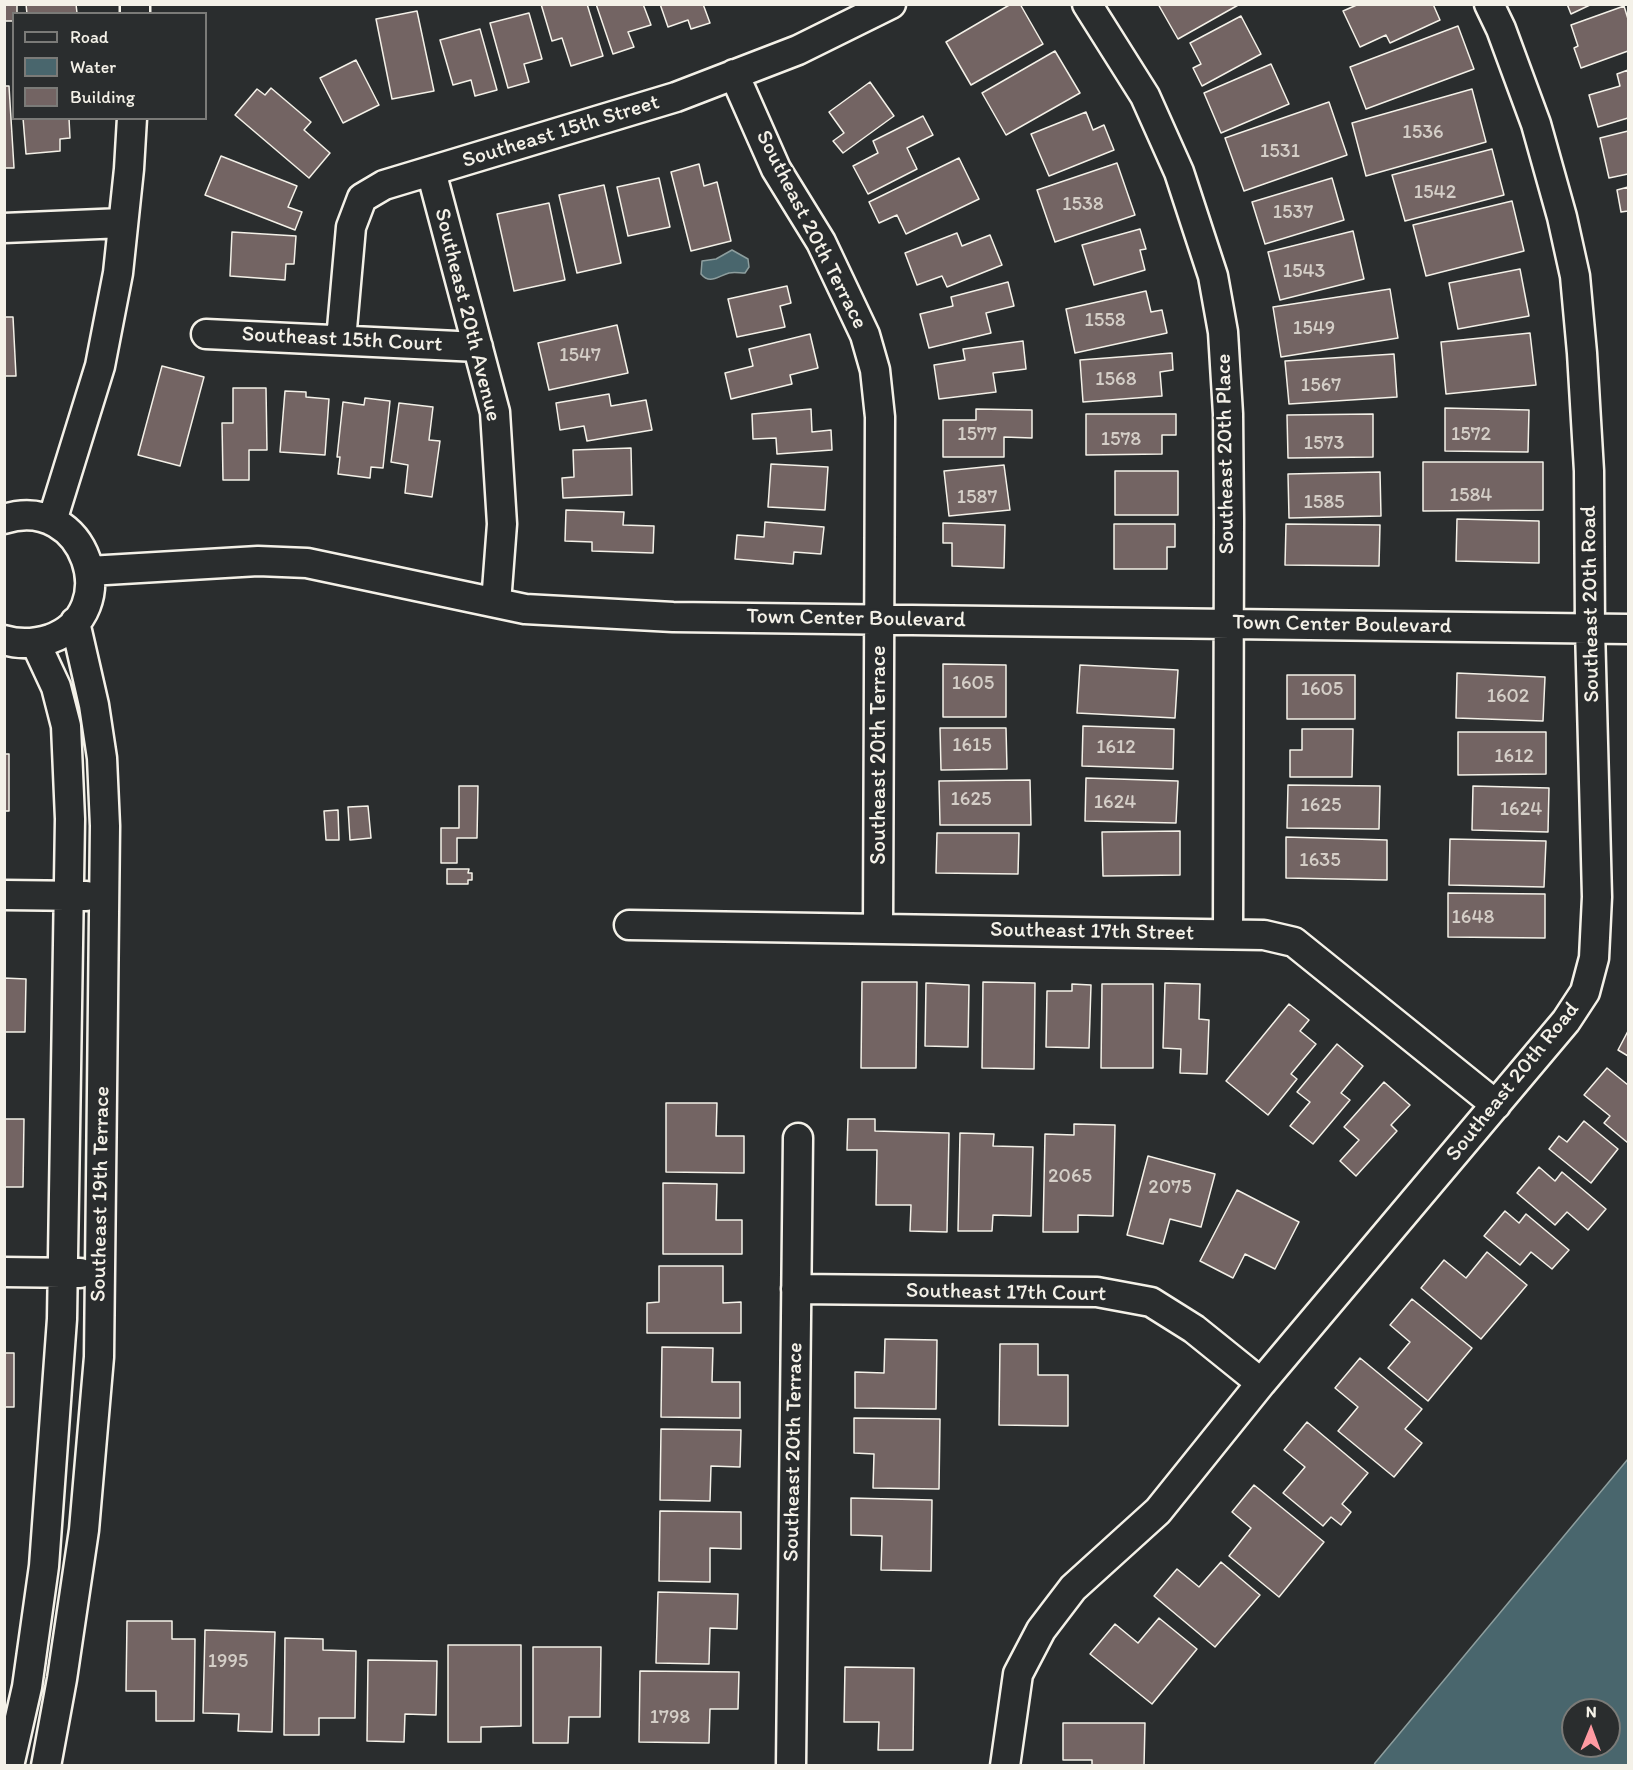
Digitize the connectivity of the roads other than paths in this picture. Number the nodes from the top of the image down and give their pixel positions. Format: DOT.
graph roads {
  1 [pos="891,4"];
  2 [pos="1087,4"];
  3 [pos="1489,4"];
  4 [pos="734,74"];
  5 [pos="132,120"];
  6 [pos="431,171"];
  7 [pos="123,223"];
  8 [pos="4,228"];
  9 [pos="206,334"];
  10 [pos="341,340"];
  11 [pos="478,347"];
  12 [pos="4,519"];
  13 [pos="52,521"];
  14 [pos="89,571"];
  15 [pos="496,603"];
  16 [pos="880,619"];
  17 [pos="75,622"];
  18 [pos="1229,624"];
  19 [pos="1590,628"];
  20 [pos="1629,628"];
  21 [pos="4,640"];
  22 [pos="36,644"];
  23 [pos="4,895"];
  24 [pos="68,896"];
  25 [pos="105,896"];
  26 [pos="629,925"];
  27 [pos="878,928"];
  28 [pos="1228,934"];
  29 [pos="1496,1105"];
  30 [pos="798,1138"];
  31 [pos="4,1272"];
  32 [pos="63,1273"];
  33 [pos="100,1273"];
  34 [pos="796,1289"];
  35 [pos="1261,1383"];
  36 [pos="8,1760"];
  37 [pos="49,1765"];
  38 [pos="791,1766"];
  39 [pos="1005,1766"];
  1 -- 4 [label="street, Southeast 15th Street"];
  2 -- 18 [label="street, Southeast 20th Place"];
  3 -- 19 [label="street, Southeast 20th Road"];
  4 -- 6 [label="street, Southeast 15th Street"];
  4 -- 16 [label="street, Southeast 20th Terrace"];
  5 -- 7 [label="street"];
  6 -- 10 [label="street, Southeast 15th Street"];
  6 -- 11 [label="street, Southeast 20th Avenue"];
  7 -- 8 [label="street"];
  7 -- 13 [label="street"];
  9 -- 10 [label="street, Southeast 15th Court"];
  10 -- 11 [label="street, Southeast 15th Court"];
  11 -- 15 [label="street, Southeast 20th Avenue"];
  12 -- 13 [label="street"];
  13 -- 14 [label="street"];
  14 -- 15 [label="street, Town Center Boulevard"];
  14 -- 17 [label="street"];
  15 -- 16 [label="street, Town Center Boulevard"];
  16 -- 18 [label="street, Town Center Boulevard"];
  16 -- 27 [label="street, Southeast 20th Terrace"];
  17 -- 22 [label="street"];
  17 -- 25 [label="street, Southeast 19th Terrace"];
  18 -- 19 [label="street, Town Center Boulevard"];
  18 -- 28 [label="street, Southeast 20th Place"];
  19 -- 20 [label="street, Town Center Boulevard"];
  19 -- 29 [label="street, Southeast 20th Road"];
  21 -- 22 [label="street"];
  22 -- 24 [label="street, Southeast 19th Terrace"];
  23 -- 24 [label="street"];
  24 -- 25 [label="street"];
  24 -- 32 [label="street, Southeast 19th Terrace"];
  25 -- 33 [label="street, Southeast 19th Terrace"];
  26 -- 27 [label="street, Southeast 17th Street"];
  27 -- 28 [label="street, Southeast 17th Street"];
  28 -- 29 [label="street, Southeast 17th Street"];
  29 -- 35 [label="street, Southeast 20th Road"];
  30 -- 34 [label="street, Southeast 20th Terrace"];
  31 -- 32 [label="street"];
  32 -- 33 [label="street"];
  32 -- 36 [label="street, Southeast 19th Terrace"];
  33 -- 37 [label="street, Southeast 19th Terrace"];
  34 -- 35 [label="street, Southeast 17th Court"];
  34 -- 38 [label="street, Southeast 20th Terrace"];
  35 -- 39 [label="street, Southeast 20th Road"];
  36 -- 37 [label="street"];
}
